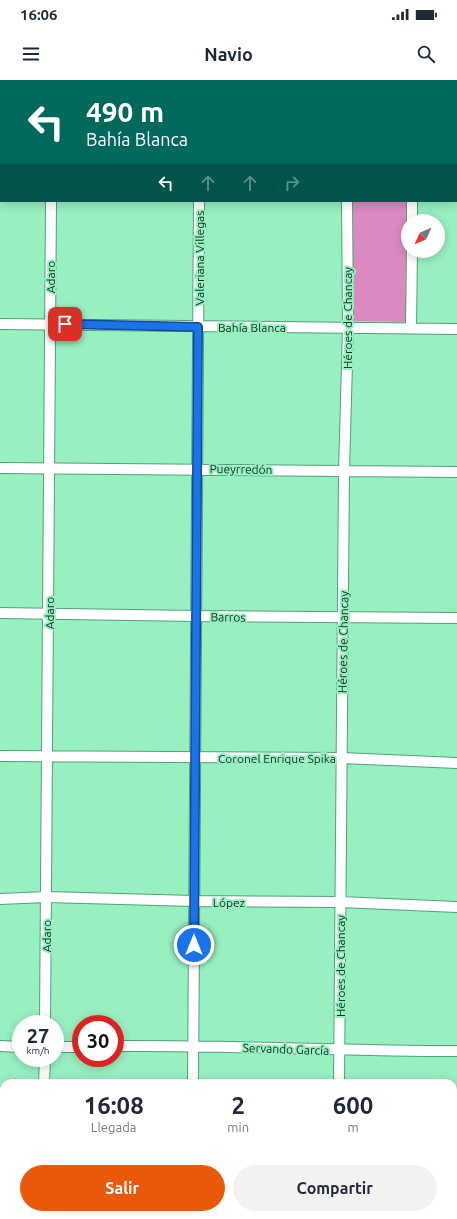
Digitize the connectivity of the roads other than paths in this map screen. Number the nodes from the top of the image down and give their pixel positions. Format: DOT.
graph roads {
  1 [pos="51,202"];
  2 [pos="199,202"];
  3 [pos="347,202"];
  4 [pos="412,202"];
  5 [pos="412,214"];
  6 [pos="412,258"];
  7 [pos="0,324"];
  8 [pos="50,324"];
  9 [pos="198,327"];
  10 [pos="348,327"];
  11 [pos="411,328"];
  12 [pos="457,329"];
  13 [pos="0,468"];
  14 [pos="49,468"];
  15 [pos="197,469"];
  16 [pos="344,471"];
  17 [pos="457,472"];
  18 [pos="0,613"];
  19 [pos="49,614"];
  20 [pos="197,616"];
  21 [pos="343,618"];
  22 [pos="457,618"];
  23 [pos="48,755"];
  24 [pos="0,756"];
  25 [pos="195,757"];
  26 [pos="342,758"];
  27 [pos="457,763"];
  28 [pos="46,897"];
  29 [pos="0,899"];
  30 [pos="194,901"];
  31 [pos="340,902"];
  32 [pos="457,907"];
  33 [pos="45,1015"];
  34 [pos="0,1046"];
  35 [pos="124,1046"];
  36 [pos="193,1046"];
  37 [pos="12,1047"];
  38 [pos="339,1051"];
  39 [pos="457,1051"];
  40 [pos="45,1067"];
  41 [pos="44,1079"];
  42 [pos="192,1079"];
  43 [pos="339,1079"];
  1 -- 8 [label="street, Adaro"];
  2 -- 9 [label="street, Valeriana Villegas"];
  3 -- 10 [label="street, Héroes de Chancay"];
  4 -- 5 [label="street"];
  6 -- 11 [label="street"];
  7 -- 8 [label="street, Bahía Blanca"];
  8 -- 9 [label="street, Bahía Blanca"];
  8 -- 14 [label="street, Adaro"];
  9 -- 10 [label="street, Bahía Blanca"];
  9 -- 15 [label="street, Valeriana Villegas"];
  10 -- 11 [label="street, Bahía Blanca"];
  10 -- 16 [label="street, Héroes de Chancay"];
  11 -- 12 [label="street, Bahía Blanca"];
  13 -- 14 [label="street, Pueyrredón"];
  14 -- 15 [label="street, Pueyrredón"];
  14 -- 19 [label="street, Adaro"];
  15 -- 16 [label="street, Pueyrredón"];
  15 -- 20 [label="street, Valeriana Villegas"];
  16 -- 17 [label="street, Pueyrredón"];
  16 -- 21 [label="street, Héroes de Chancay"];
  18 -- 19 [label="street, Barros"];
  19 -- 20 [label="street, Barros"];
  19 -- 23 [label="street, Adaro"];
  20 -- 21 [label="street, Barros"];
  20 -- 25 [label="street, Valeriana Villegas"];
  21 -- 22 [label="street, Barros"];
  21 -- 26 [label="street, Héroes de Chancay"];
  23 -- 24 [label="street, Coronel Enrique Spika"];
  23 -- 25 [label="street, Coronel Enrique Spika"];
  23 -- 28 [label="street, Adaro"];
  25 -- 26 [label="street, Coronel Enrique Spika"];
  25 -- 30 [label="street, Valeriana Villegas"];
  26 -- 27 [label="street, Coronel Enrique Spika"];
  26 -- 31 [label="street, Héroes de Chancay"];
  28 -- 29 [label="street, López"];
  28 -- 30 [label="street, López"];
  28 -- 33 [label="street, Adaro"];
  30 -- 31 [label="street, López"];
  30 -- 36 [label="street, Valeriana Villegas"];
  31 -- 32 [label="street, López"];
  31 -- 38 [label="street, Héroes de Chancay"];
  34 -- 37 [label="street"];
  35 -- 36 [label="street, Servando García"];
  36 -- 38 [label="street, Servando García"];
  36 -- 42 [label="street, Valeriana Villegas"];
  38 -- 39 [label="street, Servando García"];
  38 -- 43 [label="street, Héroes de Chancay"];
  40 -- 41 [label="street"];
}
